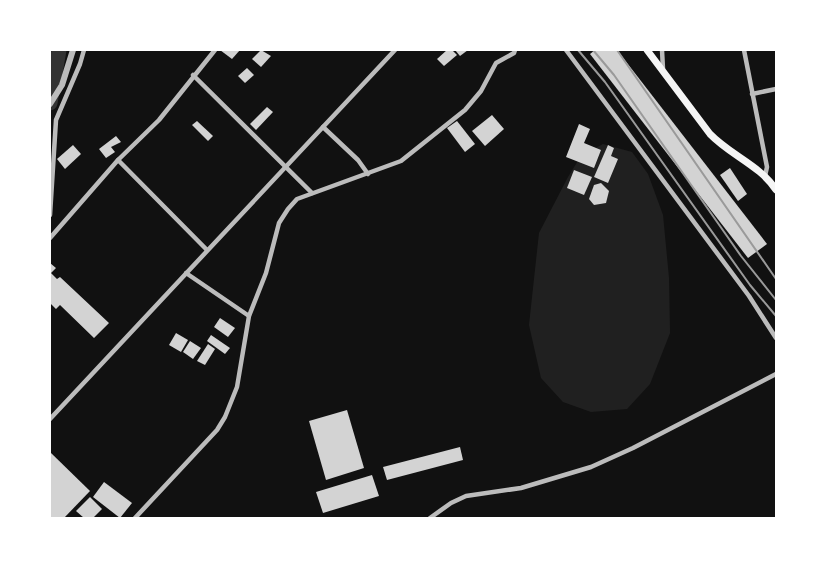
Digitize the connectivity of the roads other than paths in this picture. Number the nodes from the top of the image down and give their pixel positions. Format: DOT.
graph roads {
  1 [pos="73,50"];
  2 [pos="84,50"];
  3 [pos="215,50"];
  4 [pos="395,50"];
  5 [pos="514,50"];
  6 [pos="566,50"];
  7 [pos="647,50"];
  8 [pos="662,50"];
  9 [pos="744,50"];
  10 [pos="663,72"];
  11 [pos="193,75"];
  12 [pos="777,89"];
  13 [pos="752,94"];
  14 [pos="50,104"];
  15 [pos="323,127"];
  16 [pos="118,160"];
  17 [pos="285,166"];
  18 [pos="51,169"];
  19 [pos="368,174"];
  20 [pos="765,176"];
  21 [pos="776,187"];
  22 [pos="312,194"];
  23 [pos="50,214"];
  24 [pos="50,238"];
  25 [pos="207,250"];
  26 [pos="186,273"];
  27 [pos="249,316"];
  28 [pos="777,338"];
  29 [pos="777,374"];
  30 [pos="50,419"];
  31 [pos="135,519"];
  32 [pos="430,519"];
  1 -- 14 [label="street"];
  2 -- 18 [label="street"];
  3 -- 11 [label="street"];
  4 -- 15 [label="street"];
  5 -- 19 [label="street"];
  6 -- 28 [label="street"];
  7 -- 10 [label="main road"];
  8 -- 10 [label="street"];
  9 -- 13 [label="street"];
  10 -- 20 [label="main road"];
  11 -- 16 [label="street"];
  11 -- 17 [label="street"];
  12 -- 13 [label="street"];
  13 -- 20 [label="street"];
  15 -- 17 [label="street"];
  15 -- 19 [label="street"];
  16 -- 24 [label="street"];
  16 -- 25 [label="street"];
  17 -- 22 [label="street"];
  17 -- 25 [label="street"];
  18 -- 23 [label="street"];
  19 -- 22 [label="street"];
  20 -- 21 [label="main road"];
  22 -- 27 [label="street"];
  25 -- 26 [label="street"];
  26 -- 27 [label="street"];
  26 -- 30 [label="street"];
  27 -- 31 [label="street"];
  29 -- 32 [label="street"];
}
